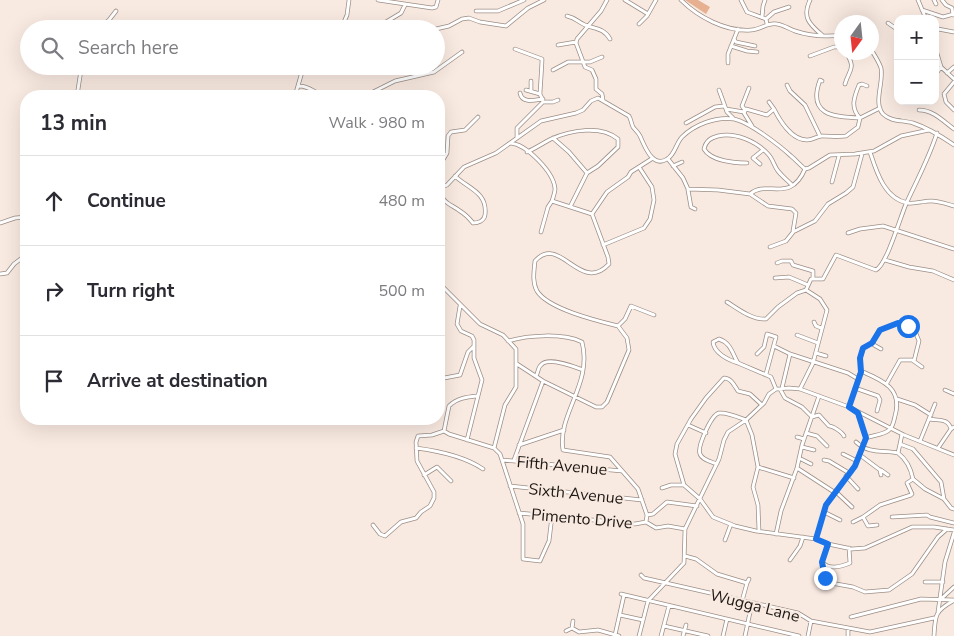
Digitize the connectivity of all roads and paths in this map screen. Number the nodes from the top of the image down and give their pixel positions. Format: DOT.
graph roads {
  1 [pos="349,0"];
  2 [pos="378,0"];
  3 [pos="438,0"];
  4 [pos="524,0"];
  5 [pos="544,0"];
  6 [pos="607,0"];
  7 [pos="626,0"];
  8 [pos="656,0"];
  9 [pos="680,0"];
  10 [pos="741,0"];
  11 [pos="765,0"];
  12 [pos="810,0"];
  13 [pos="918,0"];
  14 [pos="942,0"];
  15 [pos="393,2"];
  16 [pos="632,2"];
  17 [pos="405,5"];
  18 [pos="789,7"];
  19 [pos="922,10"];
  20 [pos="116,11"];
  21 [pos="476,11"];
  22 [pos="648,14"];
  23 [pos="954,14"];
  24 [pos="924,15"];
  25 [pos="567,16"];
  26 [pos="764,18"];
  27 [pos="109,20"];
  28 [pos="345,20"];
  29 [pos="389,20"];
  30 [pos="888,23"];
  31 [pos="639,24"];
  32 [pos="768,24"];
  33 [pos="587,26"];
  34 [pos="445,27"];
  35 [pos="894,27"];
  36 [pos="738,29"];
  37 [pos="939,29"];
  38 [pos="954,32"];
  39 [pos="822,36"];
  40 [pos="834,36"];
  41 [pos="610,39"];
  42 [pos="734,39"];
  43 [pos="576,42"];
  44 [pos="558,45"];
  45 [pos="731,46"];
  46 [pos="755,46"];
  47 [pos="834,47"];
  48 [pos="515,49"];
  49 [pos="462,52"];
  50 [pos="758,52"];
  51 [pos="810,56"];
  52 [pos="602,57"];
  53 [pos="850,60"];
  54 [pos="876,60"];
  55 [pos="938,60"];
  56 [pos="582,62"];
  57 [pos="728,63"];
  58 [pos="445,64"];
  59 [pos="941,67"];
  60 [pos="954,67"];
  61 [pos="553,70"];
  62 [pos="939,70"];
  63 [pos="947,73"];
  64 [pos="80,75"];
  65 [pos="301,75"];
  66 [pos="421,75"];
  67 [pos="822,81"];
  68 [pos="954,81"];
  69 [pos="531,82"];
  70 [pos="845,84"];
  71 [pos="787,85"];
  72 [pos="299,86"];
  73 [pos="867,86"];
  74 [pos="749,88"];
  75 [pos="78,90"];
  76 [pos="297,90"];
  77 [pos="312,90"];
  78 [pos="377,90"];
  79 [pos="526,90"];
  80 [pos="719,90"];
  81 [pos="531,91"];
  82 [pos="520,93"];
  83 [pos="540,94"];
  84 [pos="558,100"];
  85 [pos="603,100"];
  86 [pos="543,101"];
  87 [pos="769,102"];
  88 [pos="725,107"];
  89 [pos="880,108"];
  90 [pos="774,110"];
  91 [pos="919,110"];
  92 [pos="954,110"];
  93 [pos="745,111"];
  94 [pos="478,117"];
  95 [pos="860,118"];
  96 [pos="734,119"];
  97 [pos="686,123"];
  98 [pos="754,129"];
  99 [pos="954,129"];
  100 [pos="929,130"];
  101 [pos="937,133"];
  102 [pos="820,136"];
  103 [pos="517,138"];
  104 [pos="553,138"];
  105 [pos="510,143"];
  106 [pos="445,145"];
  107 [pos="954,145"];
  108 [pos="763,150"];
  109 [pos="527,152"];
  110 [pos="870,152"];
  111 [pos="862,154"];
  112 [pos="839,156"];
  113 [pos="653,158"];
  114 [pos="668,159"];
  115 [pos="682,162"];
  116 [pos="747,163"];
  117 [pos="760,164"];
  118 [pos="673,166"];
  119 [pos="639,168"];
  120 [pos="805,168"];
  121 [pos="587,173"];
  122 [pos="455,176"];
  123 [pos="832,182"];
  124 [pos="792,185"];
  125 [pos="445,186"];
  126 [pos="688,189"];
  127 [pos="750,194"];
  128 [pos="445,201"];
  129 [pos="552,201"];
  130 [pos="907,203"];
  131 [pos="954,206"];
  132 [pos="570,207"];
  133 [pos="695,209"];
  134 [pos="592,214"];
  135 [pos="20,218"];
  136 [pos="0,223"];
  137 [pos="896,230"];
  138 [pos="794,231"];
  139 [pos="541,232"];
  140 [pos="848,234"];
  141 [pos="603,245"];
  142 [pos="770,247"];
  143 [pos="954,249"];
  144 [pos="20,260"];
  145 [pos="885,260"];
  146 [pos="777,263"];
  147 [pos="0,274"];
  148 [pos="775,278"];
  149 [pos="813,278"];
  150 [pos="954,280"];
  151 [pos="808,285"];
  152 [pos="445,289"];
  153 [pos="806,290"];
  154 [pos="727,302"];
  155 [pos="460,305"];
  156 [pos="654,315"];
  157 [pos="814,322"];
  158 [pos="618,326"];
  159 [pos="821,328"];
  160 [pos="797,335"];
  161 [pos="508,340"];
  162 [pos="873,342"];
  163 [pos="818,343"];
  164 [pos="475,346"];
  165 [pos="774,346"];
  166 [pos="881,349"];
  167 [pos="816,353"];
  168 [pos="757,354"];
  169 [pos="790,354"];
  170 [pos="826,356"];
  171 [pos="814,361"];
  172 [pos="914,361"];
  173 [pos="738,363"];
  174 [pos="517,364"];
  175 [pos="922,367"];
  176 [pos="583,370"];
  177 [pos="861,372"];
  178 [pos="766,374"];
  179 [pos="536,376"];
  180 [pos="445,379"];
  181 [pos="858,379"];
  182 [pos="543,381"];
  183 [pos="887,383"];
  184 [pos="855,388"];
  185 [pos="779,389"];
  186 [pos="800,389"];
  187 [pos="945,390"];
  188 [pos="954,393"];
  189 [pos="478,396"];
  190 [pos="819,396"];
  191 [pos="576,398"];
  192 [pos="897,398"];
  193 [pos="935,404"];
  194 [pos="762,405"];
  195 [pos="849,407"];
  196 [pos="877,411"];
  197 [pos="858,413"];
  198 [pos="812,417"];
  199 [pos="930,417"];
  200 [pos="746,420"];
  201 [pos="688,425"];
  202 [pos="891,428"];
  203 [pos="564,430"];
  204 [pos="951,430"];
  205 [pos="444,431"];
  206 [pos="706,432"];
  207 [pos="806,433"];
  208 [pos="902,434"];
  209 [pos="954,435"];
  210 [pos="844,436"];
  211 [pos="797,437"];
  212 [pos="866,438"];
  213 [pos="804,439"];
  214 [pos="467,440"];
  215 [pos="920,441"];
  216 [pos="856,442"];
  217 [pos="520,444"];
  218 [pos="900,444"];
  219 [pos="827,446"];
  220 [pos="802,447"];
  221 [pos="416,448"];
  222 [pos="494,448"];
  223 [pos="862,448"];
  224 [pos="938,448"];
  225 [pos="814,450"];
  226 [pos="898,453"];
  227 [pos="843,454"];
  228 [pos="860,455"];
  229 [pos="954,455"];
  230 [pos="799,458"];
  231 [pos="502,460"];
  232 [pos="514,460"];
  233 [pos="824,460"];
  234 [pos="857,462"];
  235 [pos="717,464"];
  236 [pos="811,464"];
  237 [pos="758,467"];
  238 [pos="797,468"];
  239 [pos="483,469"];
  240 [pos="880,470"];
  241 [pos="622,471"];
  242 [pos="424,475"];
  243 [pos="848,475"];
  244 [pos="881,475"];
  245 [pos="888,475"];
  246 [pos="794,478"];
  247 [pos="912,479"];
  248 [pos="451,481"];
  249 [pos="684,485"];
  250 [pos="510,486"];
  251 [pos="662,488"];
  252 [pos="858,489"];
  253 [pos="835,492"];
  254 [pos="944,498"];
  255 [pos="700,499"];
  256 [pos="642,500"];
  257 [pos="697,506"];
  258 [pos="852,507"];
  259 [pos="954,509"];
  260 [pos="824,512"];
  261 [pos="519,513"];
  262 [pos="647,514"];
  263 [pos="552,516"];
  264 [pos="863,517"];
  265 [pos="892,517"];
  266 [pos="840,520"];
  267 [pos="646,522"];
  268 [pos="853,522"];
  269 [pos="954,523"];
  270 [pos="731,524"];
  271 [pos="374,525"];
  272 [pos="876,525"];
  273 [pos="685,529"];
  274 [pos="947,529"];
  275 [pos="759,531"];
  276 [pos="954,532"];
  277 [pos="776,534"];
  278 [pos="803,537"];
  279 [pos="816,539"];
  280 [pos="725,540"];
  281 [pos="828,544"];
  282 [pos="849,548"];
  283 [pos="685,556"];
  284 [pos="790,560"];
  285 [pos="822,562"];
  286 [pos="641,575"];
  287 [pos="925,582"];
  288 [pos="943,582"];
  289 [pos="664,583"];
  290 [pos="954,586"];
  291 [pos="940,599"];
  292 [pos="648,600"];
  293 [pos="954,600"];
  294 [pos="742,601"];
  295 [pos="752,603"];
  296 [pos="669,606"];
  297 [pos="938,612"];
  298 [pos="620,615"];
  299 [pos="851,617"];
  300 [pos="934,618"];
  301 [pos="643,620"];
  302 [pos="727,620"];
  303 [pos="573,621"];
  304 [pos="811,621"];
  305 [pos="748,624"];
  306 [pos="686,625"];
  307 [pos="664,626"];
  308 [pos="572,628"];
  309 [pos="848,628"];
  310 [pos="566,631"];
  311 [pos="685,631"];
  312 [pos="700,635"];
  313 [pos="616,636"];
  314 [pos="639,636"];
  315 [pos="661,636"];
  316 [pos="683,636"];
  317 [pos="708,636"];
  318 [pos="723,636"];
  319 [pos="745,636"];
  320 [pos="799,636"];
  321 [pos="808,636"];
  322 [pos="848,636"];
  323 [pos="934,636"];
  1 -- 28 [label="street"];
  2 -- 15 [label="street"];
  3 -- 17 [label="street"];
  4 -- 21 [label="street"];
  5 -- 34 [label="street"];
  6 -- 33 [label="street"];
  7 -- 16 [label="street"];
  8 -- 22 [label="street"];
  9 -- 36 [label="street"];
  10 -- 26 [label="street"];
  11 -- 26 [label="street"];
  12 -- 39 [label="street"];
  13 -- 19 [label="street"];
  14 -- 23 [label="street"];
  15 -- 17 [label="street"];
  16 -- 22 [label="street"];
  17 -- 29 [label="street"];
  18 -- 26 [label="street"];
  19 -- 23 [label="street"];
  19 -- 24 [label="street"];
  20 -- 27 [label="street"];
  22 -- 31 [label="street"];
  25 -- 33 [label="street"];
  26 -- 32 [label="street"];
  30 -- 35 [label="street"];
  32 -- 36 [label="street"];
  32 -- 39 [label="street"];
  33 -- 41 [label="street"];
  33 -- 43 [label="street"];
  36 -- 42 [label="street"];
  37 -- 38 [label="street"];
  39 -- 40 [label="street"];
  42 -- 45 [label="street"];
  42 -- 46 [label="street"];
  43 -- 44 [label="street"];
  43 -- 56 [label="street"];
  45 -- 50 [label="street"];
  45 -- 57 [label="street"];
  47 -- 51 [label="street"];
  48 -- 83 [label="street"];
  49 -- 58 [label="street"];
  52 -- 56 [label="street"];
  53 -- 70 [label="street"];
  54 -- 89 [label="street"];
  55 -- 59 [label="street"];
  56 -- 61 [label="street"];
  56 -- 85 [label="street"];
  59 -- 62 [label="street"];
  59 -- 63 [label="street"];
  60 -- 63 [label="street"];
  63 -- 68 [label="street"];
  64 -- 75 [label="street"];
  65 -- 72 [label="street"];
  66 -- 78 [label="street"];
  67 -- 95 [label="street"];
  68 -- 92 [label="street"];
  69 -- 81 [label="street"];
  71 -- 102 [label="street"];
  72 -- 76 [label="street"];
  72 -- 77 [label="street"];
  73 -- 95 [label="street"];
  74 -- 93 [label="street"];
  79 -- 81 [label="street"];
  80 -- 88 [label="street"];
  81 -- 83 [label="street"];
  82 -- 86 [label="street"];
  83 -- 86 [label="street"];
  84 -- 86 [label="street"];
  85 -- 103 [label="street"];
  85 -- 113 [label="street"];
  86 -- 103 [label="street"];
  87 -- 90 [label="street"];
  88 -- 93 [label="street"];
  88 -- 96 [label="street"];
  88 -- 97 [label="street"];
  89 -- 95 [label="street"];
  89 -- 100 [label="street"];
  90 -- 93 [label="street"];
  90 -- 102 [label="street"];
  91 -- 99 [label="street"];
  93 -- 98 [label="street"];
  94 -- 106 [label="street"];
  95 -- 102 [label="street"];
  96 -- 98 [label="street"];
  96 -- 114 [label="street"];
  98 -- 120 [label="street"];
  100 -- 101 [label="street"];
  100 -- 110 [label="street"];
  101 -- 107 [label="street"];
  101 -- 130 [label="street"];
  103 -- 105 [label="street"];
  104 -- 109 [label="street"];
  104 -- 121 [label="street"];
  104 -- 121 [label="street"];
  105 -- 109 [label="street"];
  105 -- 122 [label="street"];
  108 -- 116 [label="street"];
  108 -- 117 [label="street"];
  108 -- 124 [label="street"];
  109 -- 129 [label="street"];
  110 -- 111 [label="street"];
  110 -- 130 [label="street"];
  111 -- 112 [label="street"];
  111 -- 138 [label="street"];
  112 -- 120 [label="street"];
  112 -- 123 [label="street"];
  113 -- 114 [label="street"];
  113 -- 119 [label="street"];
  114 -- 118 [label="street"];
  115 -- 118 [label="street"];
  118 -- 126 [label="street"];
  119 -- 134 [label="street"];
  119 -- 141 [label="street"];
  120 -- 124 [label="street"];
  121 -- 132 [label="street"];
  122 -- 125 [label="street"];
  122 -- 128 [label="street"];
  124 -- 127 [label="street"];
  126 -- 127 [label="street"];
  126 -- 133 [label="street"];
  127 -- 138 [label="street"];
  129 -- 132 [label="street"];
  129 -- 139 [label="street"];
  130 -- 131 [label="street"];
  130 -- 137 [label="street"];
  132 -- 134 [label="street"];
  134 -- 141 [label="street"];
  135 -- 136 [label="street"];
  137 -- 140 [label="street"];
  137 -- 143 [label="street"];
  137 -- 145 [label="street"];
  138 -- 142 [label="street"];
  141 -- 158 [label="street"];
  144 -- 147 [label="street"];
  145 -- 149 [label="street"];
  145 -- 150 [label="street"];
  146 -- 149 [label="street"];
  148 -- 151 [label="street"];
  149 -- 151 [label="street"];
  151 -- 153 [label="street"];
  152 -- 155 [label="street"];
  153 -- 154 [label="street"];
  153 -- 159 [label="street"];
  155 -- 161 [label="street"];
  155 -- 164 [label="street"];
  156 -- 158 [label="street"];
  157 -- 159 [label="street"];
  158 -- 191 [label="street"];
  159 -- 163 [label="street"];
  160 -- 163 [label="street"];
  161 -- 174 [label="street"];
  161 -- 176 [label="street"];
  162 -- 166 [label="street"];
  162 -- 172 [label="street"];
  162 -- 177 [label="street"];
  163 -- 167 [label="street"];
  164 -- 180 [label="street"];
  164 -- 189 [label="street"];
  165 -- 168 [label="street"];
  165 -- 169 [label="street"];
  165 -- 178 [label="street"];
  167 -- 170 [label="street"];
  167 -- 171 [label="street"];
  169 -- 171 [label="street"];
  169 -- 185 [label="street"];
  171 -- 181 [label="street"];
  171 -- 186 [label="street"];
  172 -- 175 [label="street"];
  172 -- 183 [label="street"];
  173 -- 173 [label="street"];
  173 -- 178 [label="street"];
  174 -- 179 [label="street"];
  174 -- 222 [label="street"];
  176 -- 179 [label="street"];
  176 -- 191 [label="street"];
  177 -- 181 [label="street"];
  177 -- 183 [label="street"];
  178 -- 185 [label="street"];
  179 -- 182 [label="street"];
  181 -- 184 [label="street"];
  182 -- 191 [label="street"];
  182 -- 217 [label="street"];
  183 -- 192 [label="street"];
  184 -- 195 [label="street"];
  184 -- 196 [label="street"];
  185 -- 186 [label="street"];
  185 -- 194 [label="street"];
  185 -- 198 [label="street"];
  186 -- 190 [label="street"];
  187 -- 188 [label="street"];
  189 -- 205 [label="street"];
  189 -- 214 [label="street"];
  190 -- 195 [label="street"];
  190 -- 198 [label="street"];
  191 -- 203 [label="street"];
  192 -- 199 [label="street"];
  192 -- 202 [label="street"];
  193 -- 199 [label="street"];
  194 -- 200 [label="street"];
  194 -- 201 [label="street"];
  195 -- 197 [label="street"];
  197 -- 202 [label="street"];
  197 -- 212 [label="street"];
  198 -- 207 [label="street"];
  198 -- 210 [label="street"];
  199 -- 204 [label="street"];
  199 -- 215 [label="street"];
  200 -- 206 [label="street"];
  200 -- 235 [label="street"];
  200 -- 237 [label="street"];
  201 -- 206 [label="street"];
  201 -- 249 [label="street"];
  202 -- 208 [label="street"];
  202 -- 212 [label="street"];
  203 -- 217 [label="street"];
  203 -- 241 [label="street, Pimento Drive"];
  204 -- 209 [label="street"];
  204 -- 224 [label="street"];
  205 -- 214 [label="street"];
  205 -- 221 [label="street"];
  206 -- 235 [label="street"];
  207 -- 213 [label="street"];
  207 -- 219 [label="street"];
  208 -- 215 [label="street"];
  208 -- 218 [label="street"];
  211 -- 213 [label="street"];
  212 -- 223 [label="street"];
  213 -- 220 [label="street"];
  214 -- 222 [label="street"];
  215 -- 224 [label="street"];
  216 -- 223 [label="street"];
  217 -- 232 [label="street"];
  218 -- 226 [label="street"];
  218 -- 254 [label="street"];
  220 -- 225 [label="street"];
  220 -- 230 [label="street"];
  221 -- 239 [label="street"];
  221 -- 242 [label="street"];
  222 -- 231 [label="street, Pimento Drive"];
  223 -- 226 [label="street"];
  223 -- 228 [label="street"];
  224 -- 229 [label="street"];
  226 -- 247 [label="street"];
  227 -- 234 [label="street"];
  228 -- 234 [label="street"];
  228 -- 240 [label="street"];
  230 -- 236 [label="street"];
  230 -- 238 [label="street"];
  231 -- 232 [label="street, Fifth Avenue"];
  231 -- 250 [label="street, Pimento Drive"];
  232 -- 241 [label="street, Fifth Avenue"];
  233 -- 243 [label="street"];
  234 -- 243 [label="street"];
  235 -- 255 [label="street"];
  237 -- 246 [label="street"];
  237 -- 275 [label="street"];
  238 -- 246 [label="street"];
  238 -- 253 [label="street"];
  240 -- 244 [label="street"];
  240 -- 245 [label="street"];
  241 -- 256 [label="street, Pimento Drive"];
  242 -- 248 [label="street"];
  242 -- 271 [label="street"];
  243 -- 252 [label="street"];
  243 -- 253 [label="street"];
  246 -- 277 [label="street"];
  247 -- 254 [label="street"];
  247 -- 264 [label="street"];
  249 -- 251 [label="street"];
  249 -- 255 [label="street"];
  250 -- 256 [label="street, Sixth Avenue"];
  250 -- 261 [label="street, Pimento Drive"];
  253 -- 258 [label="street"];
  253 -- 260 [label="street"];
  254 -- 259 [label="street"];
  255 -- 257 [label="street"];
  255 -- 270 [label="street"];
  256 -- 262 [label="street, Pimento Drive"];
  257 -- 262 [label="street"];
  257 -- 273 [label="street"];
  260 -- 266 [label="street"];
  260 -- 279 [label="street"];
  261 -- 263 [label="street, Pimento Drive"];
  261 -- 263 [label="street"];
  262 -- 267 [label="street, Pimento Drive"];
  263 -- 267 [label="street, Pimento Drive"];
  264 -- 268 [label="street"];
  264 -- 272 [label="street"];
  265 -- 269 [label="street"];
  267 -- 273 [label="street"];
  270 -- 275 [label="street"];
  270 -- 280 [label="street"];
  273 -- 283 [label="street"];
  274 -- 276 [label="street"];
  274 -- 282 [label="street"];
  274 -- 285 [label="street"];
  275 -- 277 [label="street"];
  276 -- 288 [label="street"];
  277 -- 278 [label="street"];
  278 -- 279 [label="street"];
  278 -- 284 [label="street"];
  279 -- 281 [label="street"];
  281 -- 282 [label="street"];
  281 -- 285 [label="street"];
  282 -- 285 [label="street"];
  283 -- 289 [label="street"];
  283 -- 294 [label="street"];
  286 -- 289 [label="street, Wugga Lane"];
  287 -- 288 [label="street"];
  288 -- 291 [label="street"];
  289 -- 292 [label="street"];
  289 -- 294 [label="street, Wugga Lane"];
  290 -- 291 [label="street"];
  291 -- 293 [label="street"];
  291 -- 297 [label="street"];
  291 -- 299 [label="street"];
  292 -- 296 [label="street"];
  292 -- 298 [label="street"];
  292 -- 301 [label="street"];
  293 -- 297 [label="street"];
  294 -- 295 [label="street, Wugga Lane"];
  295 -- 304 [label="street, Wugga Lane"];
  295 -- 305 [label="street"];
  296 -- 302 [label="street"];
  296 -- 307 [label="street"];
  297 -- 300 [label="street"];
  298 -- 301 [label="street"];
  298 -- 313 [label="street"];
  300 -- 309 [label="street, Wugga Lane"];
  300 -- 323 [label="street"];
  301 -- 314 [label="street"];
  302 -- 305 [label="street"];
  302 -- 318 [label="street"];
  303 -- 308 [label="street"];
  304 -- 309 [label="street, Wugga Lane"];
  304 -- 321 [label="street"];
  305 -- 319 [label="street"];
  305 -- 320 [label="street"];
  306 -- 311 [label="street"];
  307 -- 311 [label="street"];
  307 -- 315 [label="street"];
  308 -- 310 [label="street"];
  308 -- 313 [label="street"];
  309 -- 322 [label="street"];
  311 -- 312 [label="street"];
  311 -- 316 [label="street"];
  312 -- 317 [label="street"];
}
